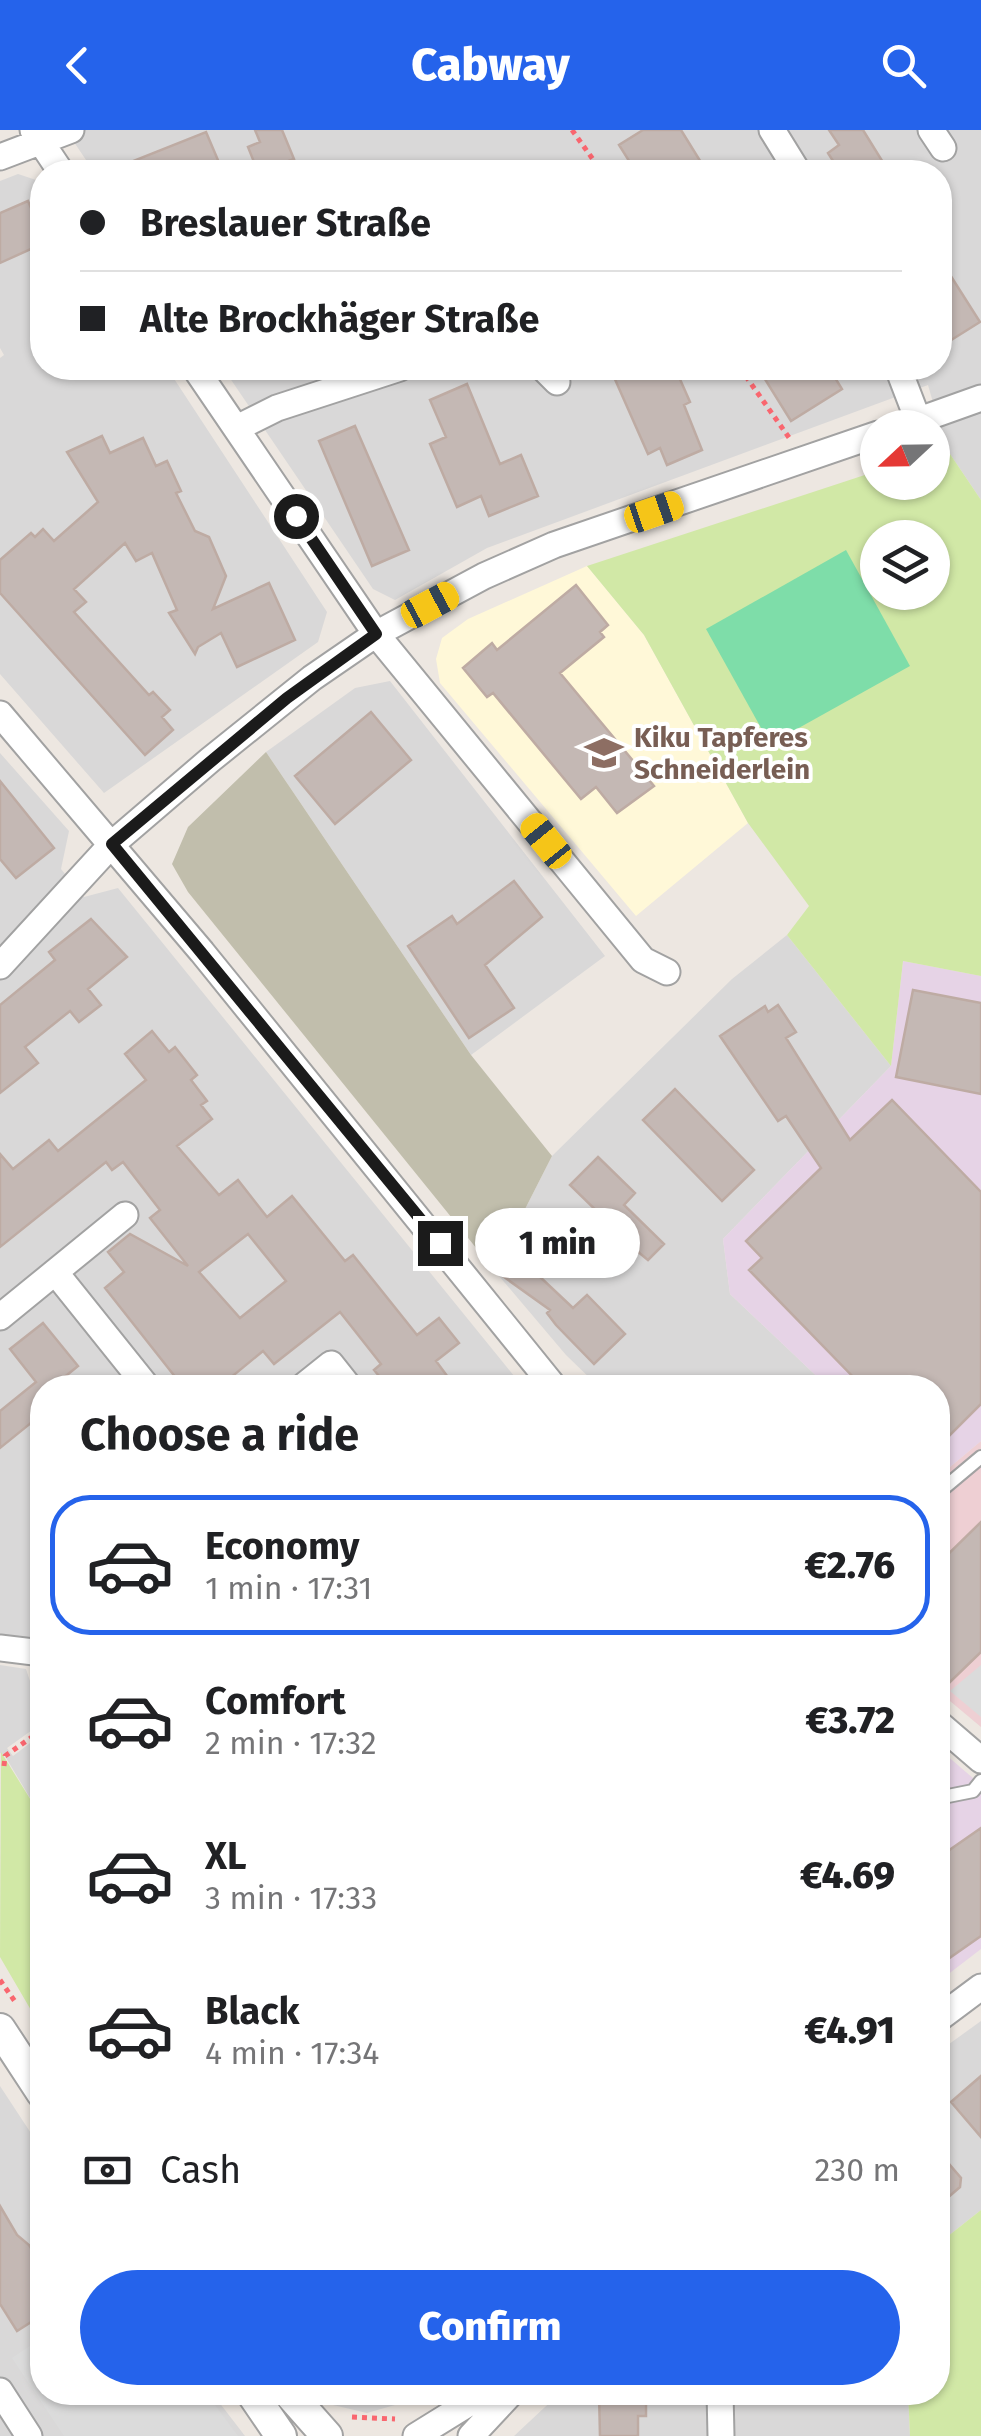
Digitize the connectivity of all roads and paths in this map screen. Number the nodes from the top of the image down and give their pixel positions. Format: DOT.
graph roads {
  1 [pos="71,130"];
  2 [pos="572,130"];
  3 [pos="772,130"];
  4 [pos="37,136"];
  5 [pos="0,157"];
  6 [pos="53,160"];
  7 [pos="593,160"];
  8 [pos="791,160"];
  9 [pos="203,380"];
  10 [pos="363,380"];
  11 [pos="748,380"];
  12 [pos="900,380"];
  13 [pos="981,398"];
  14 [pos="905,410"];
  15 [pos="947,410"];
  16 [pos="236,428"];
  17 [pos="860,440"];
  18 [pos="803,461"];
  19 [pos="376,634"];
  20 [pos="0,714"];
  21 [pos="112,844"];
  22 [pos="0,966"];
  23 [pos="667,972"];
  24 [pos="125,1216"];
  25 [pos="55,1272"];
  26 [pos="0,1317"];
  27 [pos="138,1375"];
  28 [pos="317,1375"];
  29 [pos="340,1375"];
  30 [pos="544,1375"];
  31 [pos="981,1457"];
  32 [pos="950,1484"];
  33 [pos="0,1648"];
  34 [pos="30,1652"];
  35 [pos="950,1733"];
  36 [pos="30,1738"];
  37 [pos="981,1760"];
  38 [pos="4,1766"];
  39 [pos="981,1781"];
  40 [pos="950,1796"];
  41 [pos="981,1987"];
  42 [pos="950,2010"];
  43 [pos="0,2029"];
  44 [pos="30,2075"];
  45 [pos="0,2391"];
  46 [pos="260,2405"];
  47 [pos="307,2405"];
  48 [pos="459,2405"];
  49 [pos="500,2405"];
  50 [pos="720,2405"];
  51 [pos="335,2425"];
  52 [pos="411,2427"];
  53 [pos="29,2436"];
  54 [pos="280,2436"];
  55 [pos="471,2436"];
  56 [pos="720,2436"];
  1 -- 4 [label="street"];
  2 -- 7 [label="path"];
  3 -- 8 [label="street"];
  4 -- 5 [label="street"];
  4 -- 6 [label="street"];
  9 -- 16 [label="street"];
  10 -- 16 [label="street"];
  11 -- 18 [label="path"];
  12 -- 14 [label="street"];
  13 -- 15 [label="street"];
  16 -- 19 [label="street"];
  17 -- 18 [label="street"];
  18 -- 19 [label="street"];
  19 -- 21 [label="street"];
  19 -- 23 [label="street"];
  20 -- 21 [label="street"];
  21 -- 22 [label="street"];
  21 -- 30 [label="street"];
  24 -- 25 [label="street"];
  25 -- 26 [label="street"];
  25 -- 27 [label="street"];
  28 -- 29 [label="street"];
  31 -- 32 [label="lane"];
  33 -- 34 [label="street"];
  35 -- 37 [label="street"];
  36 -- 38 [label="path"];
  39 -- 40 [label="lane"];
  41 -- 42 [label="street"];
  43 -- 44 [label="street"];
  45 -- 53 [label="street"];
  46 -- 54 [label="street"];
  47 -- 51 [label="street"];
  48 -- 52 [label="street"];
  49 -- 55 [label="street"];
  50 -- 56 [label="street"];
  51 -- 52 [label="path"];
}
